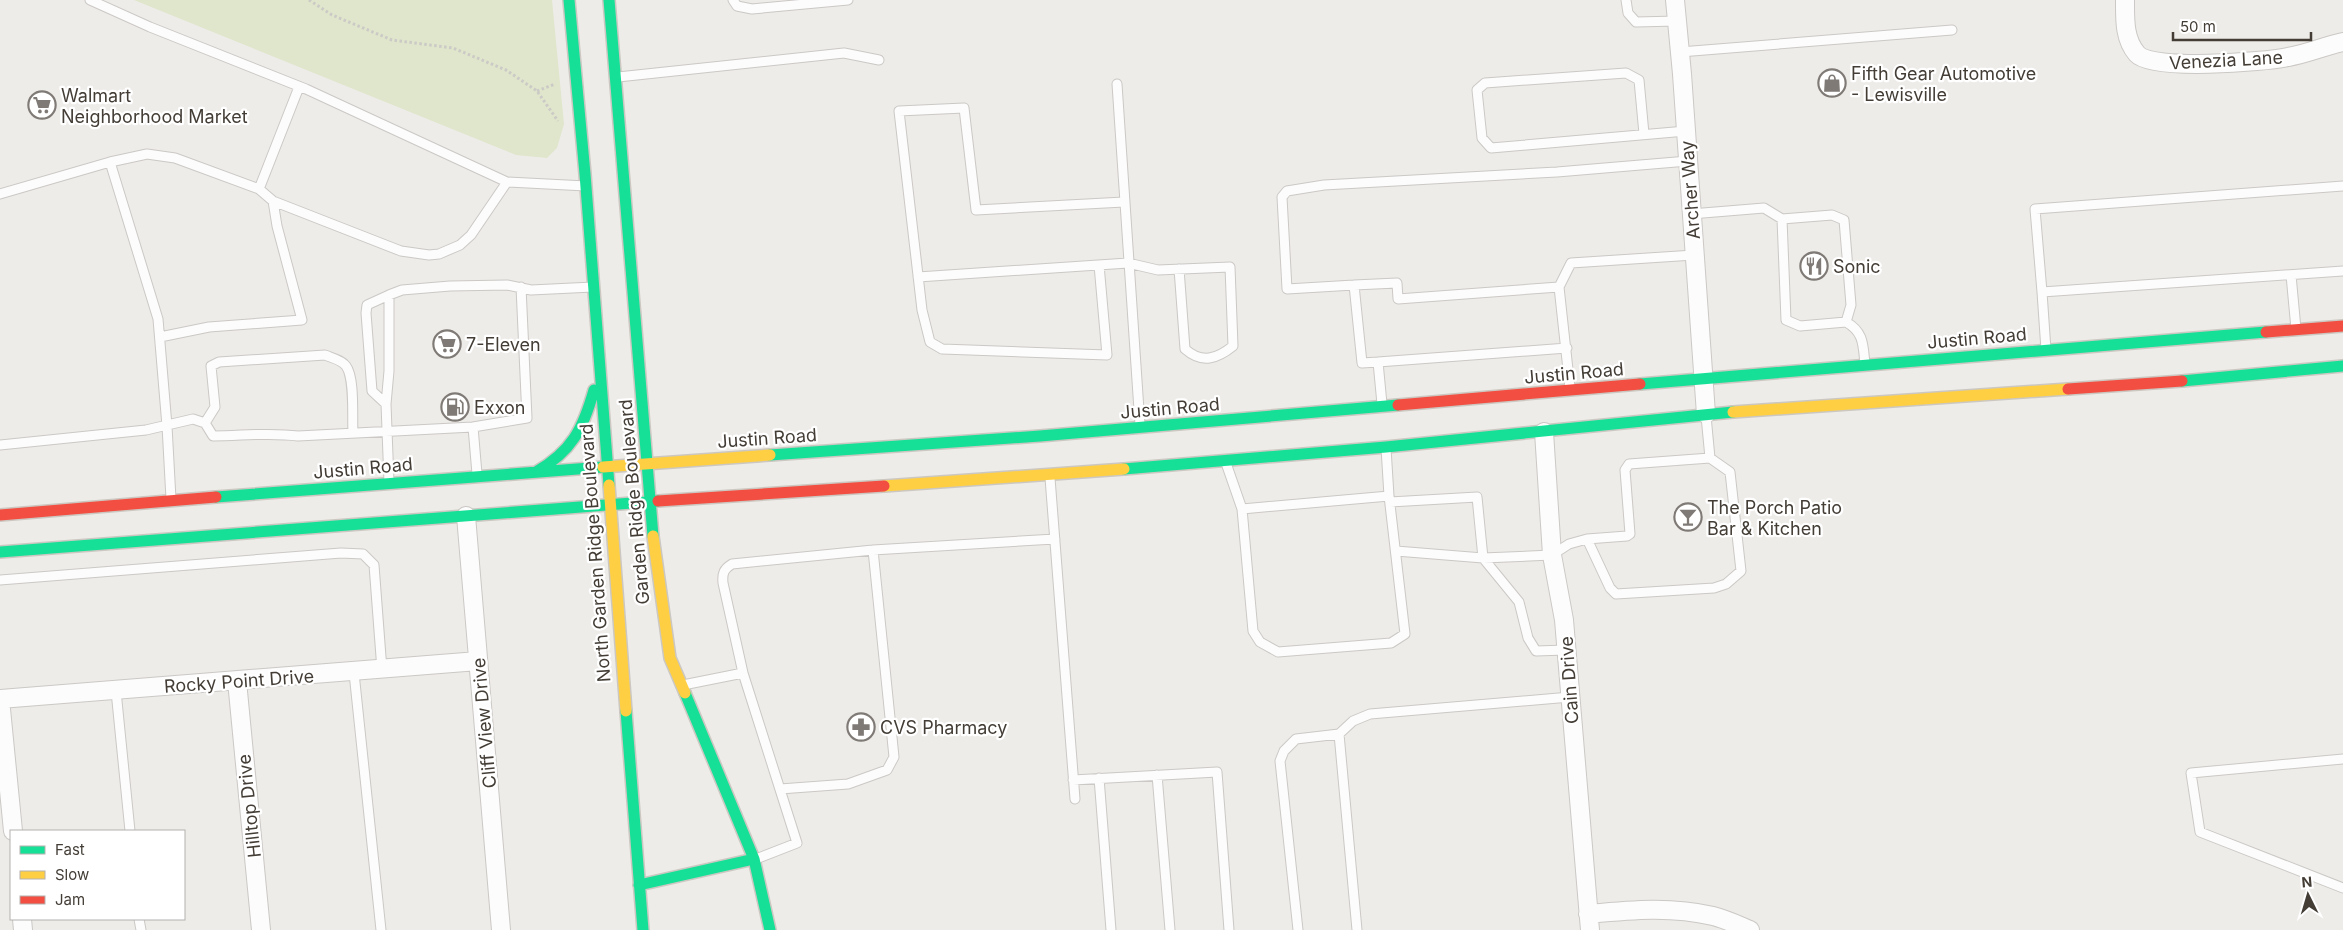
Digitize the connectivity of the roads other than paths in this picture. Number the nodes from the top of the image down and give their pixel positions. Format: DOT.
graph roads {
  1 [pos="90,0"];
  2 [pos="569,0"];
  3 [pos="609,0"];
  4 [pos="733,0"];
  5 [pos="848,0"];
  6 [pos="1626,0"];
  7 [pos="1675,0"];
  8 [pos="2125,0"];
  9 [pos="1677,21"];
  10 [pos="1952,30"];
  11 [pos="2343,42"];
  12 [pos="1680,52"];
  13 [pos="879,60"];
  14 [pos="610,78"];
  15 [pos="1117,84"];
  16 [pos="299,87"];
  17 [pos="1686,131"];
  18 [pos="1644,134"];
  19 [pos="1688,161"];
  20 [pos="110,162"];
  21 [pos="507,182"];
  22 [pos="586,186"];
  23 [pos="2343,186"];
  24 [pos="260,188"];
  25 [pos="0,194"];
  26 [pos="273,201"];
  27 [pos="1124,202"];
  28 [pos="1692,214"];
  29 [pos="1782,219"];
  30 [pos="1694,255"];
  31 [pos="1128,263"];
  32 [pos="1099,265"];
  33 [pos="1179,269"];
  34 [pos="2343,271"];
  35 [pos="2292,275"];
  36 [pos="918,277"];
  37 [pos="1354,285"];
  38 [pos="520,287"];
  39 [pos="593,287"];
  40 [pos="1559,287"];
  41 [pos="2042,292"];
  42 [pos="390,295"];
  43 [pos="1846,322"];
  44 [pos="2343,326"];
  45 [pos="2296,335"];
  46 [pos="160,337"];
  47 [pos="1567,348"];
  48 [pos="2046,350"];
  49 [pos="598,360"];
  50 [pos="1378,362"];
  51 [pos="1865,365"];
  52 [pos="2343,366"];
  53 [pos="1702,379"];
  54 [pos="1571,391"];
  55 [pos="386,404"];
  56 [pos="1383,412"];
  57 [pos="1706,414"];
  58 [pos="205,423"];
  59 [pos="167,426"];
  60 [pos="473,427"];
  61 [pos="1140,428"];
  62 [pos="387,431"];
  63 [pos="1544,432"];
  64 [pos="353,433"];
  65 [pos="1385,442"];
  66 [pos="0,445"];
  67 [pos="1710,458"];
  68 [pos="1225,460"];
  69 [pos="647,463"];
  70 [pos="606,467"];
  71 [pos="1048,470"];
  72 [pos="535,472"];
  73 [pos="478,476"];
  74 [pos="389,482"];
  75 [pos="1390,499"];
  76 [pos="171,501"];
  77 [pos="650,502"];
  78 [pos="609,506"];
  79 [pos="1242,509"];
  80 [pos="0,515"];
  81 [pos="466,516"];
  82 [pos="1587,539"];
  83 [pos="1055,540"];
  84 [pos="873,550"];
  85 [pos="0,552"];
  86 [pos="1396,552"];
  87 [pos="1552,555"];
  88 [pos="1483,558"];
  89 [pos="0,580"];
  90 [pos="1566,650"];
  91 [pos="478,661"];
  92 [pos="382,670"];
  93 [pos="354,673"];
  94 [pos="743,673"];
  95 [pos="237,681"];
  96 [pos="680,686"];
  97 [pos="116,691"];
  98 [pos="1570,697"];
  99 [pos="0,699"];
  100 [pos="1339,734"];
  101 [pos="2343,759"];
  102 [pos="1157,775"];
  103 [pos="1100,778"];
  104 [pos="1073,780"];
  105 [pos="780,789"];
  106 [pos="1075,799"];
  107 [pos="13,830"];
  108 [pos="130,830"];
  109 [pos="754,860"];
  110 [pos="639,885"];
  111 [pos="2343,888"];
  112 [pos="1589,922"];
  113 [pos="261,930"];
  114 [pos="381,930"];
  115 [pos="501,930"];
  116 [pos="643,930"];
  117 [pos="770,930"];
  118 [pos="1110,930"];
  119 [pos="1170,930"];
  120 [pos="1229,930"];
  121 [pos="1298,930"];
  122 [pos="1356,930"];
  123 [pos="1750,930"];
  1 -- 16 [label="lane"];
  2 -- 22 [label="main road, North Garden Ridge Boulevard"];
  3 -- 14 [label="main road, Garden Ridge Boulevard"];
  4 -- 5 [label="lane"];
  6 -- 9 [label="lane"];
  7 -- 9 [label="street, Archer Way"];
  8 -- 11 [label="street, Venezia Lane"];
  9 -- 12 [label="street, Archer Way"];
  10 -- 12 [label="lane"];
  12 -- 17 [label="street, Archer Way"];
  13 -- 14 [label="lane"];
  14 -- 69 [label="main road, Garden Ridge Boulevard"];
  15 -- 27 [label="lane"];
  16 -- 21 [label="lane"];
  16 -- 24 [label="lane"];
  17 -- 18 [label="lane"];
  17 -- 19 [label="street, Archer Way"];
  18 -- 18 [label="lane"];
  19 -- 28 [label="street, Archer Way"];
  19 -- 37 [label="lane"];
  20 -- 24 [label="lane"];
  20 -- 25 [label="lane"];
  20 -- 46 [label="lane"];
  21 -- 22 [label="lane"];
  21 -- 26 [label="lane"];
  22 -- 39 [label="main road, North Garden Ridge Boulevard"];
  23 -- 41 [label="lane"];
  24 -- 26 [label="lane"];
  26 -- 46 [label="lane"];
  27 -- 31 [label="lane"];
  27 -- 36 [label="lane"];
  28 -- 29 [label="lane"];
  28 -- 30 [label="street, Archer Way"];
  29 -- 43 [label="lane"];
  29 -- 43 [label="lane"];
  30 -- 40 [label="lane"];
  30 -- 53 [label="street, Archer Way"];
  31 -- 32 [label="lane"];
  31 -- 33 [label="lane"];
  31 -- 61 [label="lane"];
  32 -- 36 [label="lane"];
  32 -- 36 [label="lane"];
  33 -- 33 [label="lane"];
  34 -- 35 [label="lane"];
  35 -- 41 [label="lane"];
  35 -- 45 [label="lane"];
  37 -- 40 [label="lane"];
  37 -- 50 [label="lane"];
  38 -- 39 [label="lane"];
  38 -- 42 [label="lane"];
  38 -- 60 [label="lane"];
  39 -- 49 [label="main road, North Garden Ridge Boulevard"];
  40 -- 47 [label="lane"];
  41 -- 48 [label="lane"];
  42 -- 55 [label="lane"];
  42 -- 55 [label="lane"];
  43 -- 51 [label="lane"];
  44 -- 45 [label="main road, Justin Road"];
  45 -- 48 [label="main road, Justin Road"];
  46 -- 59 [label="lane"];
  47 -- 50 [label="lane"];
  47 -- 54 [label="lane"];
  48 -- 51 [label="main road, Justin Road"];
  49 -- 70 [label="main road, North Garden Ridge Boulevard"];
  49 -- 72 [label="main road"];
  50 -- 56 [label="lane"];
  51 -- 53 [label="main road, Justin Road"];
  52 -- 57 [label="main road"];
  53 -- 54 [label="main road, Justin Road"];
  53 -- 57 [label="street, Archer Way"];
  54 -- 56 [label="main road, Justin Road"];
  55 -- 62 [label="lane"];
  56 -- 61 [label="main road, Justin Road"];
  57 -- 63 [label="main road"];
  57 -- 67 [label="lane"];
  58 -- 59 [label="lane"];
  58 -- 64 [label="lane"];
  58 -- 64 [label="lane"];
  59 -- 66 [label="lane"];
  59 -- 76 [label="lane"];
  60 -- 62 [label="lane"];
  60 -- 73 [label="lane"];
  61 -- 69 [label="main road, Justin Road"];
  62 -- 64 [label="lane"];
  62 -- 74 [label="lane"];
  63 -- 65 [label="main road"];
  63 -- 87 [label="street, Cain Drive"];
  65 -- 68 [label="main road"];
  65 -- 75 [label="lane"];
  67 -- 82 [label="lane"];
  67 -- 82 [label="lane"];
  68 -- 71 [label="main road"];
  68 -- 79 [label="lane"];
  69 -- 70 [label="main road, Justin Road"];
  69 -- 77 [label="main road, Garden Ridge Boulevard"];
  70 -- 72 [label="main road, Justin Road"];
  70 -- 78 [label="main road, North Garden Ridge Boulevard"];
  71 -- 77 [label="main road"];
  71 -- 83 [label="lane"];
  72 -- 73 [label="main road, Justin Road"];
  73 -- 74 [label="main road, Justin Road"];
  74 -- 76 [label="main road, Justin Road"];
  75 -- 79 [label="lane"];
  75 -- 86 [label="lane"];
  75 -- 88 [label="lane"];
  76 -- 80 [label="main road, Justin Road"];
  77 -- 78 [label="main road"];
  77 -- 96 [label="main road, Garden Ridge Boulevard"];
  78 -- 81 [label="main road"];
  78 -- 110 [label="main road, North Garden Ridge Boulevard"];
  79 -- 86 [label="lane"];
  81 -- 85 [label="main road"];
  81 -- 91 [label="street, Cliff View Drive"];
  82 -- 87 [label="lane"];
  83 -- 84 [label="lane"];
  83 -- 104 [label="lane"];
  84 -- 94 [label="lane"];
  84 -- 105 [label="lane"];
  86 -- 88 [label="lane"];
  87 -- 88 [label="lane"];
  87 -- 90 [label="street, Cain Drive"];
  88 -- 90 [label="lane"];
  89 -- 92 [label="lane"];
  90 -- 98 [label="street, Cain Drive"];
  91 -- 92 [label="street, Rocky Point Drive"];
  91 -- 115 [label="street, Cliff View Drive"];
  92 -- 93 [label="street, Rocky Point Drive"];
  93 -- 95 [label="street, Rocky Point Drive"];
  93 -- 114 [label="lane"];
  94 -- 96 [label="lane"];
  94 -- 105 [label="lane"];
  95 -- 97 [label="street, Rocky Point Drive"];
  95 -- 113 [label="street, Hilltop Drive"];
  96 -- 109 [label="main road, Garden Ridge Boulevard"];
  97 -- 99 [label="street, Rocky Point Drive"];
  97 -- 108 [label="lane"];
  98 -- 100 [label="lane"];
  98 -- 112 [label="street, Cain Drive"];
  99 -- 107 [label="street"];
  100 -- 121 [label="lane"];
  100 -- 122 [label="lane"];
  101 -- 111 [label="lane"];
  102 -- 103 [label="lane"];
  102 -- 119 [label="lane"];
  102 -- 120 [label="lane"];
  103 -- 104 [label="lane"];
  103 -- 118 [label="lane"];
  104 -- 106 [label="lane"];
  105 -- 109 [label="lane"];
  109 -- 110 [label="main road"];
  109 -- 117 [label="main road, Garden Ridge Boulevard"];
  110 -- 116 [label="main road, North Garden Ridge Boulevard"];
  112 -- 123 [label="street"];
}
